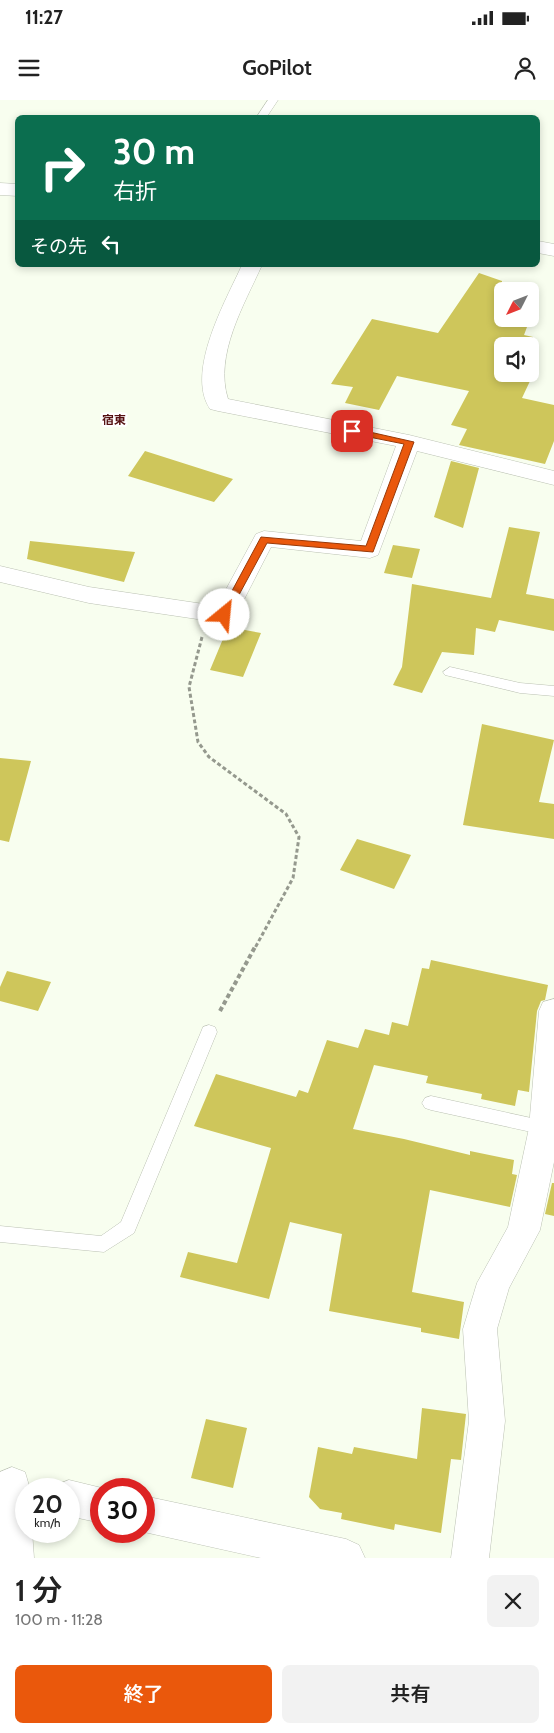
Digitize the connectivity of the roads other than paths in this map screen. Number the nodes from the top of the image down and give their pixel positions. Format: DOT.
graph roads {
  1 [pos="273,100"];
  2 [pos="263,115"];
  3 [pos="0,189"];
  4 [pos="15,190"];
  5 [pos="540,247"];
  6 [pos="554,250"];
  7 [pos="251,267"];
  8 [pos="409,442"];
  9 [pos="554,478"];
  10 [pos="0,574"];
  11 [pos="450,672"];
  12 [pos="554,691"];
  13 [pos="554,1010"];
  14 [pos="209,1032"];
  15 [pos="431,1103"];
  16 [pos="545,1128"];
  17 [pos="0,1234"];
  18 [pos="13,1486"];
  19 [pos="155,1516"];
  20 [pos="15,1558"];
  21 [pos="346,1558"];
  22 [pos="470,1558"];
  1 -- 2 [label="lane"];
  3 -- 4 [label="street"];
  5 -- 6 [label="street"];
  7 -- 8 [label="street"];
  8 -- 9 [label="street"];
  8 -- 10 [label="street"];
  11 -- 12 [label="lane"];
  13 -- 16 [label="street"];
  14 -- 17 [label="lane"];
  15 -- 16 [label="lane"];
  16 -- 22 [label="street"];
  18 -- 20 [label="street"];
  19 -- 21 [label="street"];
}
